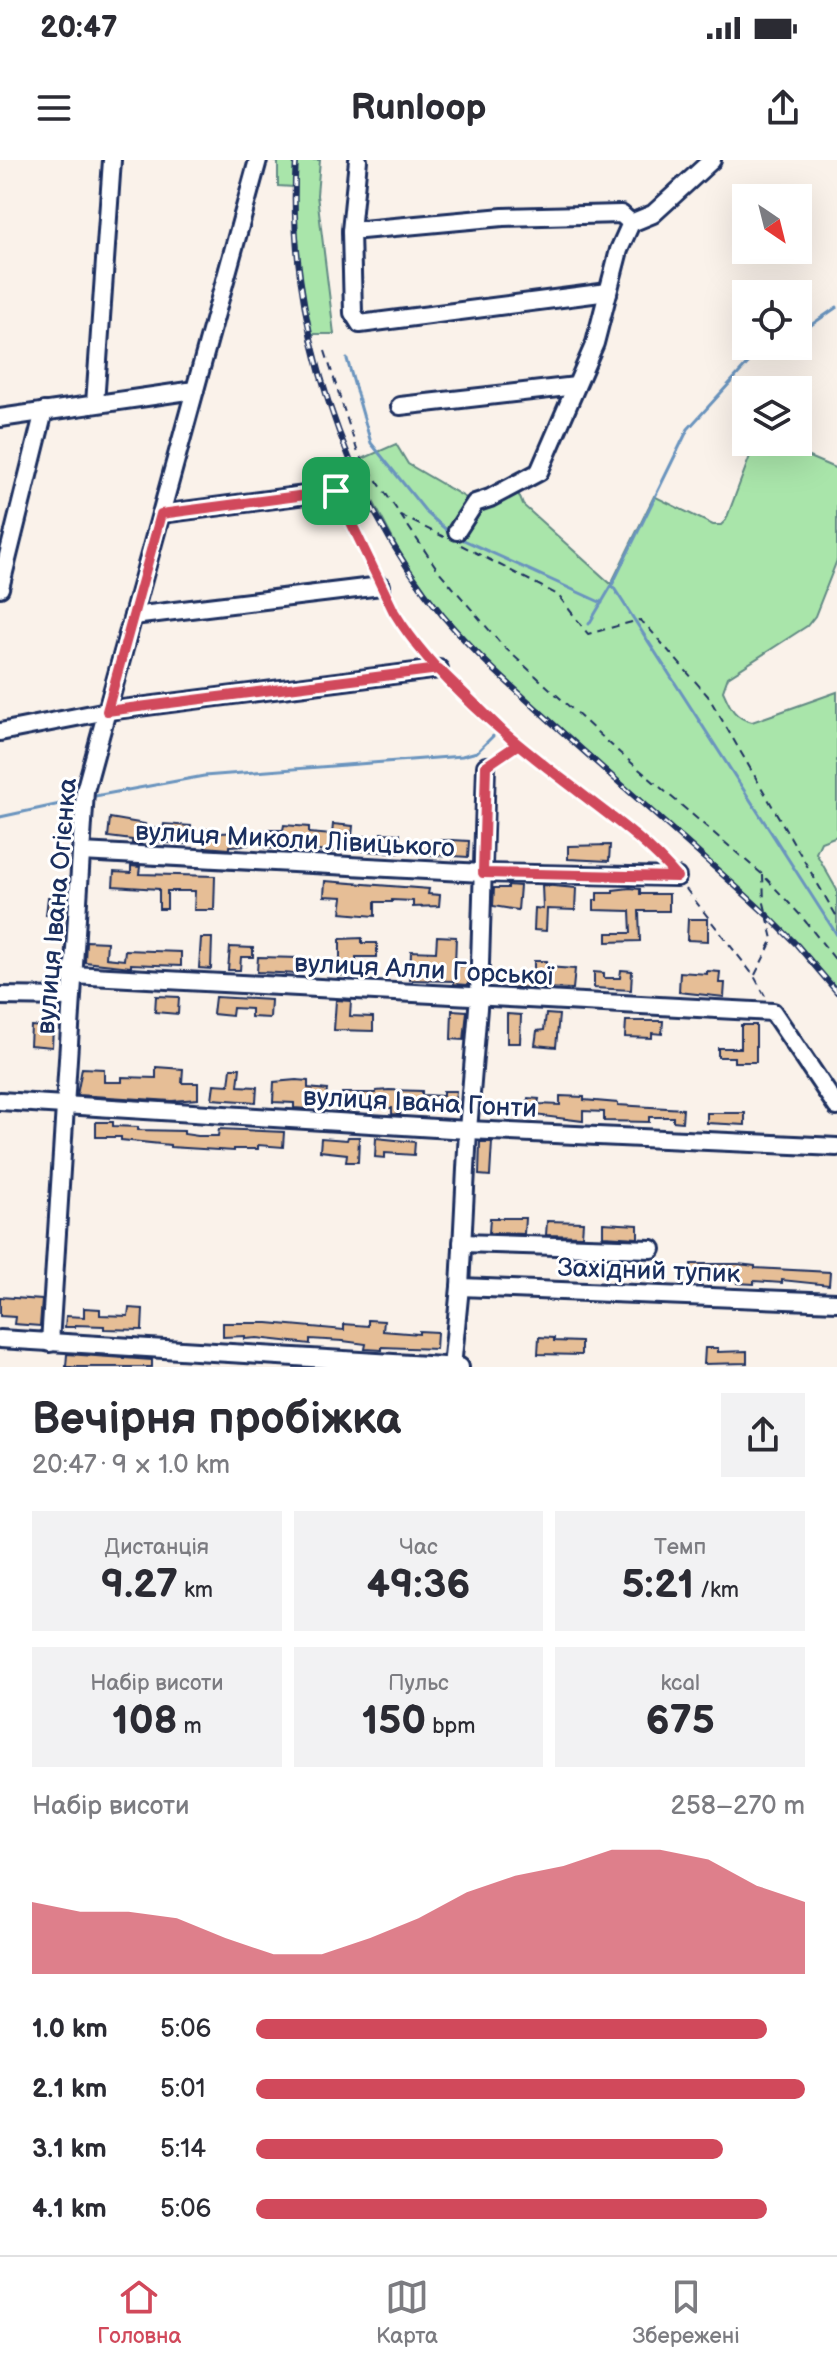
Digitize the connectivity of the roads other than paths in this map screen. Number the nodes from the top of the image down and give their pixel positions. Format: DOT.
graph roads {
  1 [pos="112,160"];
  2 [pos="258,160"];
  3 [pos="358,160"];
  4 [pos="712,160"];
  5 [pos="631,223"];
  6 [pos="351,231"];
  7 [pos="608,292"];
  8 [pos="576,386"];
  9 [pos="195,390"];
  10 [pos="95,404"];
  11 [pos="400,406"];
  12 [pos="44,411"];
  13 [pos="0,418"];
  14 [pos="336,491"];
  15 [pos="161,514"];
  16 [pos="457,531"];
  17 [pos="381,586"];
  18 [pos="0,588"];
  19 [pos="133,616"];
  20 [pos="439,669"];
  21 [pos="107,711"];
  22 [pos="0,732"];
  23 [pos="486,766"];
  24 [pos="81,852"];
  25 [pos="483,873"];
  26 [pos="677,877"];
  27 [pos="72,975"];
  28 [pos="0,996"];
  29 [pos="479,996"];
  30 [pos="71,997"];
  31 [pos="0,1101"];
  32 [pos="65,1106"];
  33 [pos="837,1107"];
  34 [pos="468,1130"];
  35 [pos="837,1147"];
  36 [pos="462,1243"];
  37 [pos="652,1249"];
  38 [pos="460,1287"];
  39 [pos="837,1302"];
  40 [pos="0,1339"];
  41 [pos="50,1343"];
  42 [pos="231,1360"];
  43 [pos="452,1367"];
  44 [pos="462,1367"];
  1 -- 10 [label="street"];
  2 -- 9 [label="street, вулиця Івана Огієнка"];
  3 -- 6 [label="street"];
  4 -- 5 [label="street"];
  5 -- 6 [label="street"];
  5 -- 7 [label="street"];
  6 -- 7 [label="street"];
  7 -- 8 [label="street"];
  8 -- 11 [label="street"];
  8 -- 16 [label="street"];
  9 -- 10 [label="street"];
  9 -- 15 [label="street, вулиця Івана Огієнка"];
  10 -- 12 [label="street"];
  12 -- 13 [label="street"];
  12 -- 18 [label="street"];
  14 -- 15 [label="street"];
  15 -- 19 [label="street, вулиця Івана Огієнка"];
  17 -- 19 [label="street"];
  19 -- 21 [label="street, вулиця Івана Огієнка"];
  20 -- 21 [label="street"];
  21 -- 22 [label="street"];
  21 -- 24 [label="street, вулиця Івана Огієнка"];
  23 -- 25 [label="street"];
  24 -- 25 [label="street, вулиця Миколи Лівицького"];
  24 -- 27 [label="street, вулиця Івана Огієнка"];
  25 -- 26 [label="street, вулиця Миколи Лівицького"];
  25 -- 29 [label="street"];
  27 -- 29 [label="street, вулиця Алли Горської"];
  27 -- 30 [label="street, вулиця Івана Огієнка"];
  28 -- 30 [label="street"];
  29 -- 33 [label="street, вулиця Алли Горської"];
  29 -- 34 [label="street"];
  30 -- 32 [label="street, вулиця Івана Огієнка"];
  31 -- 32 [label="street, вулиця Івана Гонти"];
  32 -- 34 [label="street, вулиця Івана Гонти"];
  32 -- 41 [label="street, вулиця Івана Огієнка"];
  34 -- 35 [label="street, вулиця Івана Гонти"];
  34 -- 36 [label="street"];
  36 -- 37 [label="street"];
  36 -- 38 [label="street"];
  38 -- 39 [label="street, Західний тупик"];
  38 -- 43 [label="street"];
  40 -- 41 [label="street"];
  41 -- 42 [label="street"];
  42 -- 43 [label="street"];
  43 -- 44 [label="street"];
}
